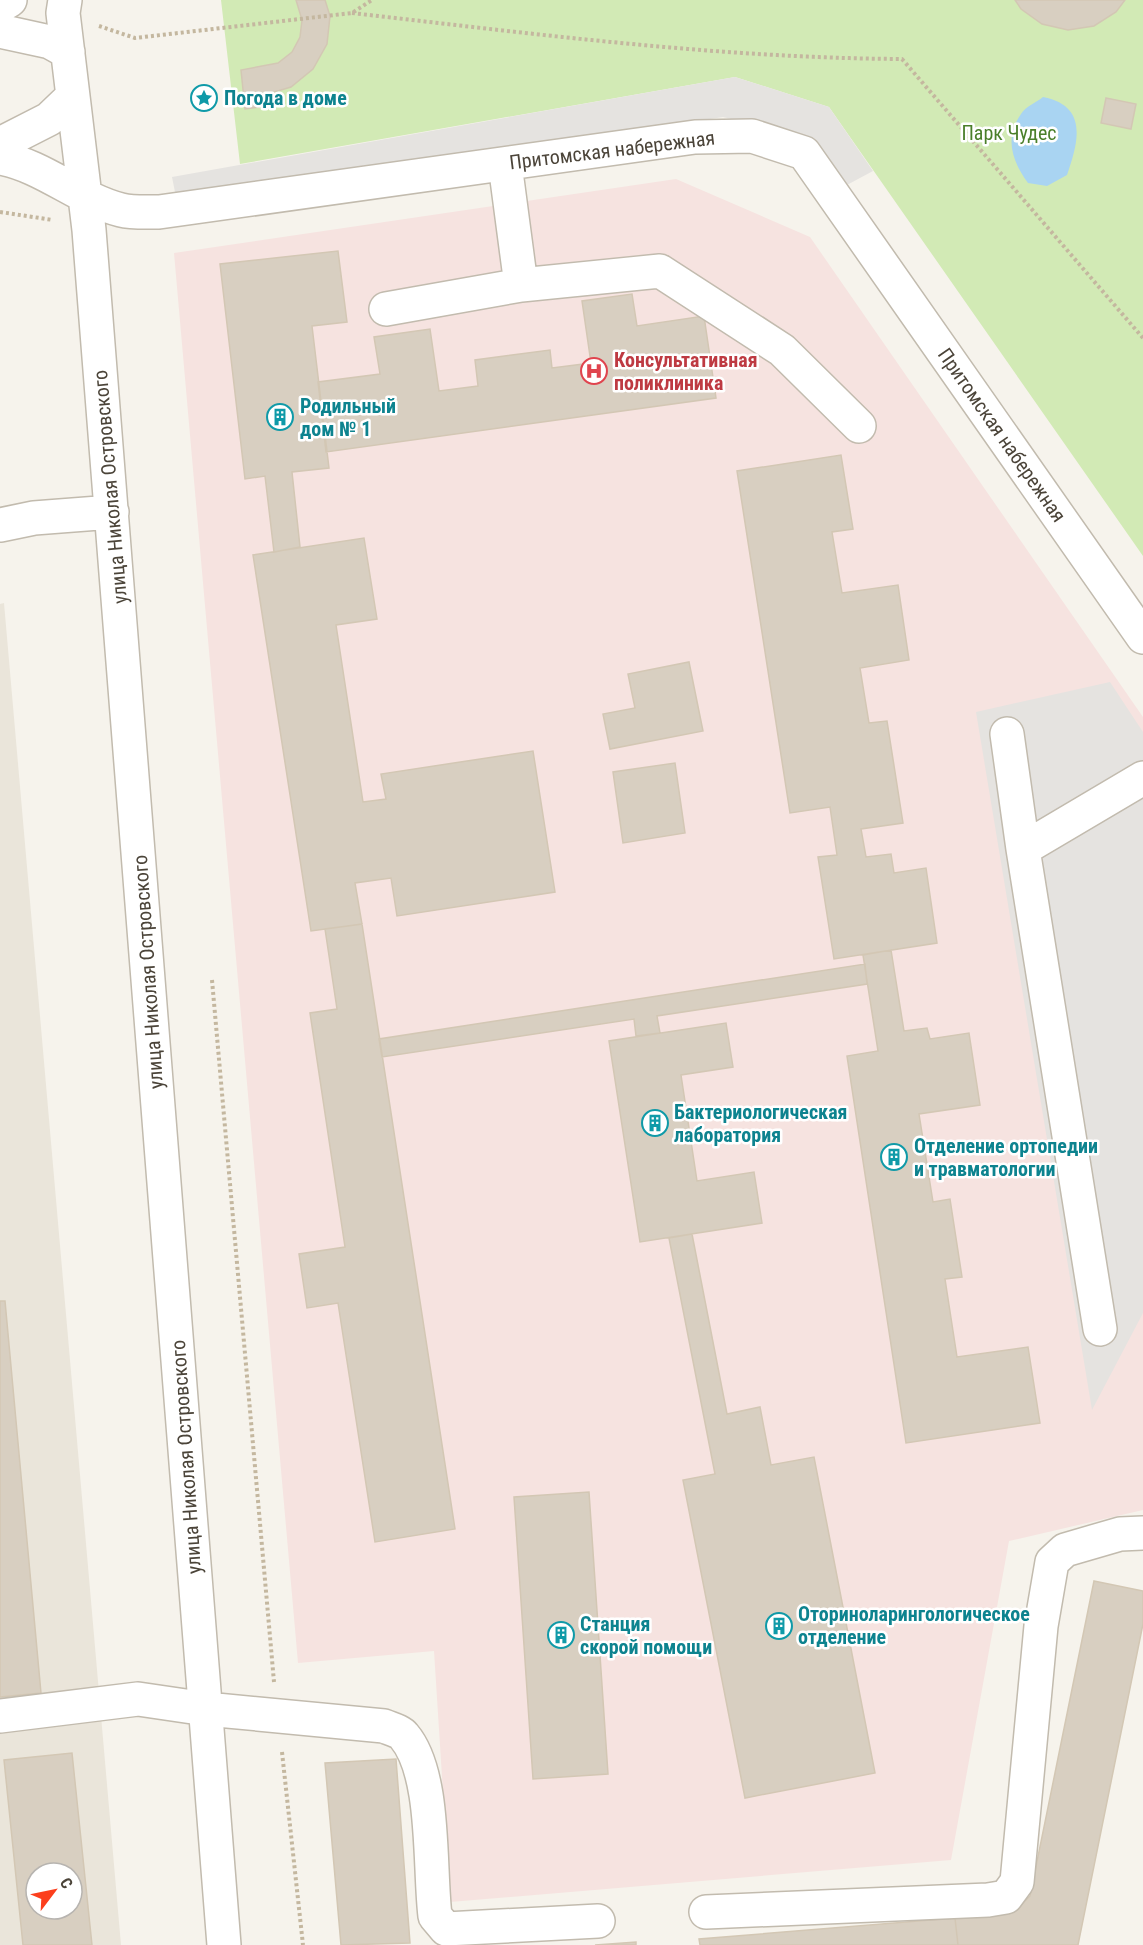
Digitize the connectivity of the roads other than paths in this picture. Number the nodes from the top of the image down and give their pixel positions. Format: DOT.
graph roads {
  1 [pos="10,0"];
  2 [pos="65,0"];
  3 [pos="0,6"];
  4 [pos="0,31"];
  5 [pos="68,52"];
  6 [pos="73,96"];
  7 [pos="0,144"];
  8 [pos="0,158"];
  9 [pos="505,164"];
  10 [pos="85,196"];
  11 [pos="521,285"];
  12 [pos="386,309"];
  13 [pos="859,426"];
  14 [pos="112,512"];
  15 [pos="0,525"];
  16 [pos="1143,637"];
  17 [pos="1007,734"];
  18 [pos="1143,778"];
  19 [pos="1023,849"];
  20 [pos="1100,1329"];
  21 [pos="1143,1533"];
  22 [pos="206,1709"];
  23 [pos="0,1716"];
  24 [pos="706,1912"];
  25 [pos="598,1921"];
  26 [pos="224,1945"];
  1 -- 3 [label="street"];
  2 -- 5 [label="street, улица Николая Островского"];
  4 -- 5 [label="street"];
  5 -- 6 [label="street, улица Николая Островского"];
  6 -- 7 [label="street"];
  6 -- 10 [label="street, улица Николая Островского"];
  8 -- 10 [label="street, Притомская набережная"];
  9 -- 10 [label="street, Притомская набережная"];
  9 -- 11 [label="street"];
  9 -- 16 [label="street, Притомская набережная"];
  10 -- 14 [label="street, улица Николая Островского"];
  11 -- 12 [label="street"];
  11 -- 13 [label="street"];
  14 -- 15 [label="street"];
  14 -- 22 [label="street, улица Николая Островского"];
  17 -- 19 [label="street"];
  18 -- 19 [label="street"];
  19 -- 20 [label="street"];
  21 -- 24 [label="street"];
  22 -- 23 [label="street"];
  22 -- 25 [label="street"];
  22 -- 26 [label="street, улица Николая Островского"];
}
